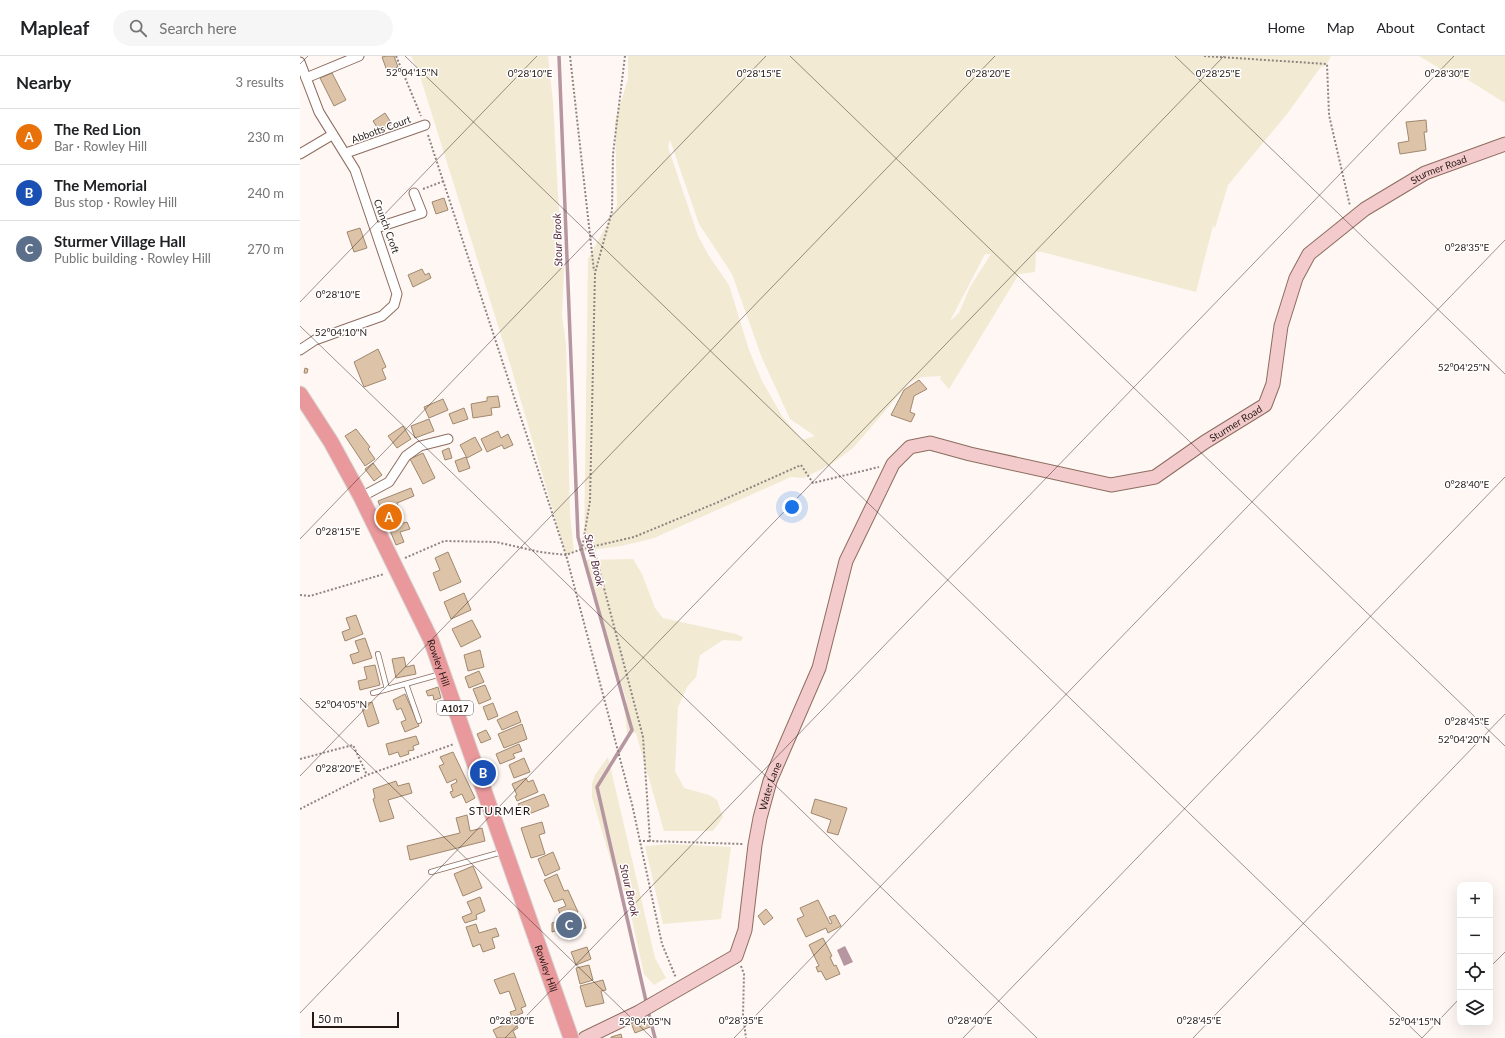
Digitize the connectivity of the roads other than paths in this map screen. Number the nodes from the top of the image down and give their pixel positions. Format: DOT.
graph roads {
  1 [pos="359,56"];
  2 [pos="300,62"];
  3 [pos="306,78"];
  4 [pos="425,125"];
  5 [pos="332,135"];
  6 [pos="1505,144"];
  7 [pos="346,153"];
  8 [pos="300,154"];
  9 [pos="414,193"];
  10 [pos="376,228"];
  11 [pos="300,350"];
  12 [pos="300,394"];
  13 [pos="448,438"];
  14 [pos="893,464"];
  15 [pos="361,497"];
  16 [pos="378,654"];
  17 [pos="443,674"];
  18 [pos="406,684"];
  19 [pos="387,689"];
  20 [pos="373,693"];
  21 [pos="419,721"];
  22 [pos="505,851"];
  23 [pos="431,872"];
  24 [pos="571,1038"];
  25 [pos="585,1038"];
  1 -- 3 [label="street"];
  2 -- 3 [label="street, Crunch Croft"];
  3 -- 5 [label="street, Crunch Croft"];
  4 -- 7 [label="street, Abbotts Court"];
  5 -- 7 [label="street, Crunch Croft"];
  5 -- 8 [label="street"];
  6 -- 14 [label="main road, Sturmer Road"];
  7 -- 10 [label="street, Crunch Croft"];
  9 -- 10 [label="street"];
  10 -- 11 [label="street, Crunch Croft"];
  12 -- 15 [label="main road, Rowley Hill / A1017"];
  13 -- 15 [label="street"];
  14 -- 25 [label="main road, Water Lane"];
  15 -- 17 [label="main road, Rowley Hill / A1017"];
  16 -- 19 [label="lane"];
  17 -- 18 [label="lane"];
  17 -- 22 [label="main road, Rowley Hill / A1017"];
  18 -- 19 [label="lane"];
  18 -- 21 [label="lane"];
  19 -- 20 [label="lane"];
  22 -- 23 [label="lane"];
  22 -- 24 [label="main road, Rowley Hill / A1017"];
}
